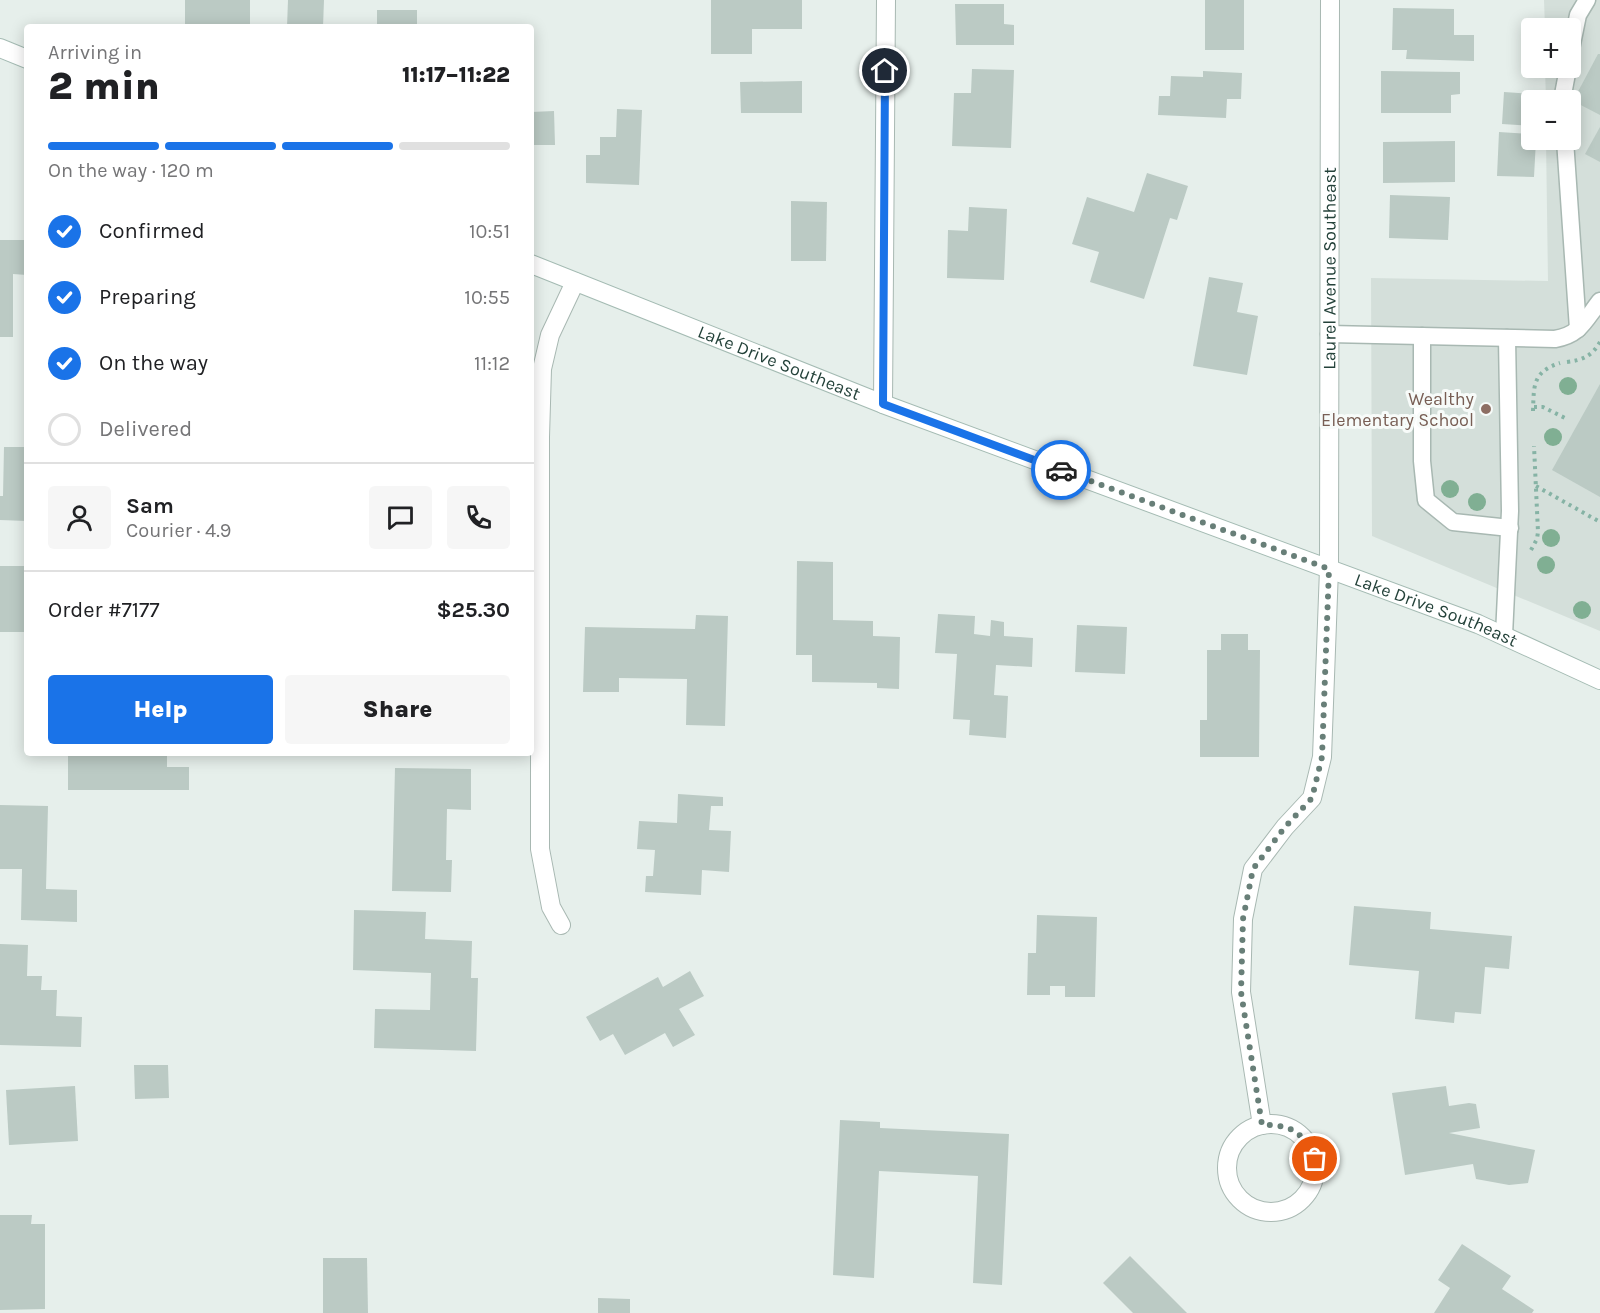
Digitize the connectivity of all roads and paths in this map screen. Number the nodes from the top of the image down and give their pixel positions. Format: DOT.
graph roads {
  1 [pos="886,0"];
  2 [pos="1330,0"];
  3 [pos="1587,0"];
  4 [pos="1577,18"];
  5 [pos="0,48"];
  6 [pos="24,58"];
  7 [pos="1566,150"];
  8 [pos="534,265"];
  9 [pos="575,282"];
  10 [pos="1600,301"];
  11 [pos="1578,329"];
  12 [pos="1329,334"];
  13 [pos="1422,336"];
  14 [pos="1507,338"];
  15 [pos="1600,342"];
  16 [pos="883,404"];
  17 [pos="1534,407"];
  18 [pos="1565,418"];
  19 [pos="1533,419"];
  20 [pos="1534,441"];
  21 [pos="1536,486"];
  22 [pos="1600,522"];
  23 [pos="1510,528"];
  24 [pos="1527,556"];
  25 [pos="1329,569"];
  26 [pos="1503,635"];
  27 [pos="1600,680"];
  28 [pos="561,925"];
  29 [pos="1262,1125"];
  1 -- 16 [label="street"];
  2 -- 12 [label="street, Laurel Avenue Southeast"];
  3 -- 4 [label="lane"];
  5 -- 6 [label="street"];
  7 -- 11 [label="lane"];
  8 -- 9 [label="street, Lake Drive Southeast"];
  9 -- 16 [label="street, Lake Drive Southeast"];
  9 -- 28 [label="street"];
  10 -- 11 [label="lane"];
  11 -- 14 [label="lane"];
  12 -- 13 [label="lane"];
  12 -- 25 [label="street, Laurel Avenue Southeast"];
  13 -- 14 [label="lane"];
  13 -- 23 [label="lane"];
  14 -- 23 [label="lane"];
  15 -- 17 [label="path"];
  16 -- 25 [label="street, Lake Drive Southeast"];
  17 -- 18 [label="path"];
  17 -- 19 [label="path"];
  20 -- 21 [label="path"];
  21 -- 22 [label="path"];
  21 -- 24 [label="path"];
  23 -- 26 [label="lane"];
  25 -- 26 [label="street, Lake Drive Southeast"];
  25 -- 29 [label="street, Laurel Avenue Southeast"];
  26 -- 27 [label="street, Lake Drive Southeast"];
  29 -- 29 [label="street"];
}
